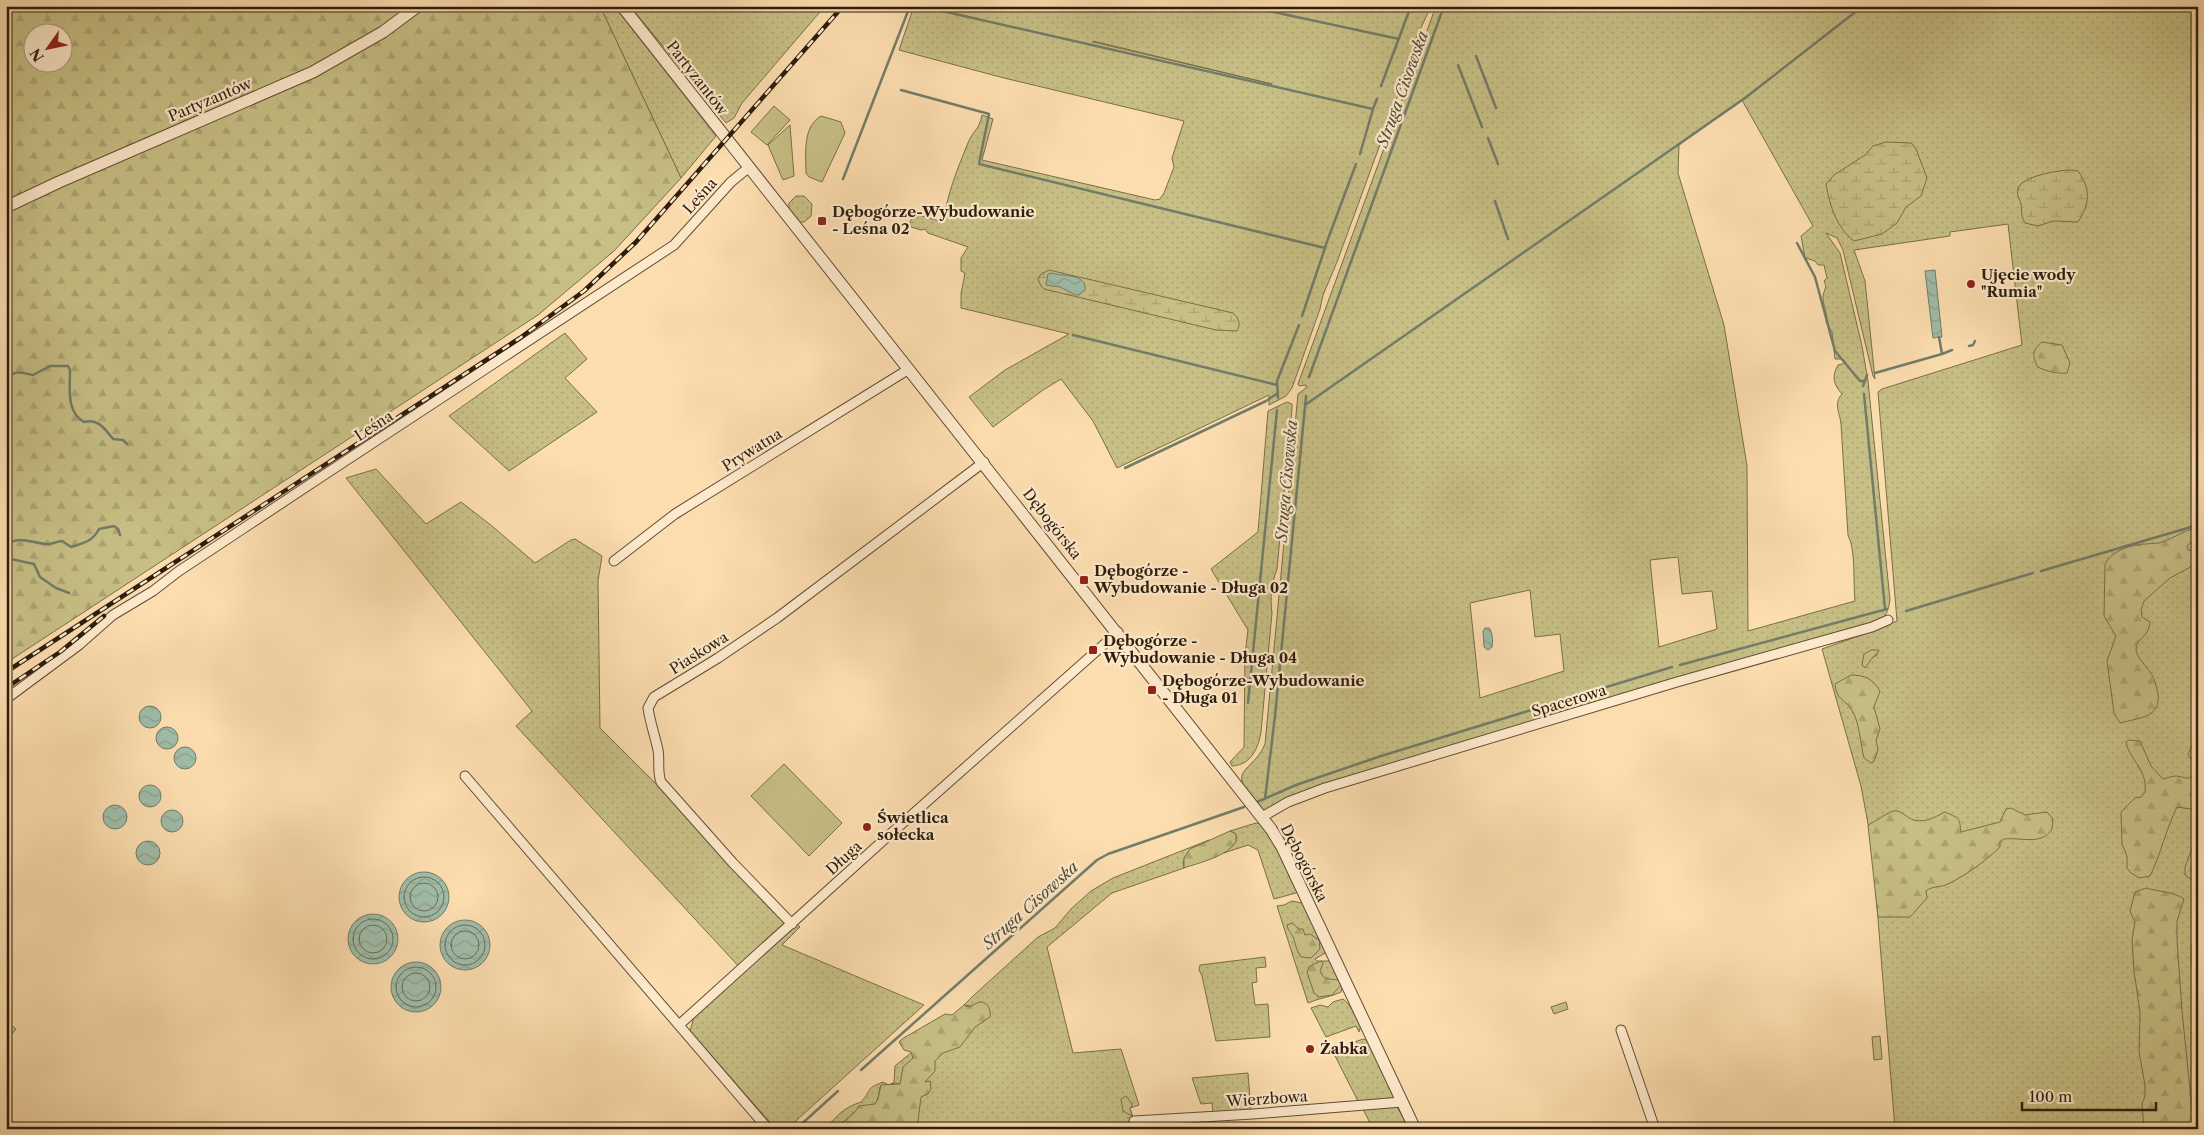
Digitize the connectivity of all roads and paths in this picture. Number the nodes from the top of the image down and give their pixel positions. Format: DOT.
graph roads {
  1 [pos="418,6"];
  2 [pos="622,6"];
  3 [pos="748,168"];
  4 [pos="6,207"];
  5 [pos="909,369"];
  6 [pos="984,462"];
  7 [pos="614,562"];
  8 [pos="1888,620"];
  9 [pos="1118,632"];
  10 [pos="6,699"];
  11 [pos="465,776"];
  12 [pos="1262,817"];
  13 [pos="792,924"];
  14 [pos="679,1025"];
  15 [pos="1621,1030"];
  16 [pos="1402,1102"];
  17 [pos="1134,1121"];
  18 [pos="768,1129"];
  19 [pos="1415,1129"];
  20 [pos="1655,1129"];
  1 -- 4 [label="street, Partyzantów"];
  2 -- 3 [label="street, Partyzantów"];
  3 -- 5 [label="street, Dębogórska"];
  3 -- 10 [label="street, Leśna"];
  5 -- 6 [label="street, Dębogórska"];
  5 -- 7 [label="street, Prywatna"];
  6 -- 9 [label="street, Dębogórska"];
  6 -- 13 [label="street, Piaskowa"];
  8 -- 12 [label="street, Spacerowa"];
  9 -- 12 [label="street, Dębogórska"];
  9 -- 13 [label="street, Długa"];
  11 -- 14 [label="street"];
  12 -- 16 [label="street, Dębogórska"];
  13 -- 14 [label="street, Długa"];
  14 -- 18 [label="street"];
  15 -- 20 [label="street"];
  16 -- 17 [label="street, Wierzbowa"];
  16 -- 19 [label="street, Dębogórska"];
}
